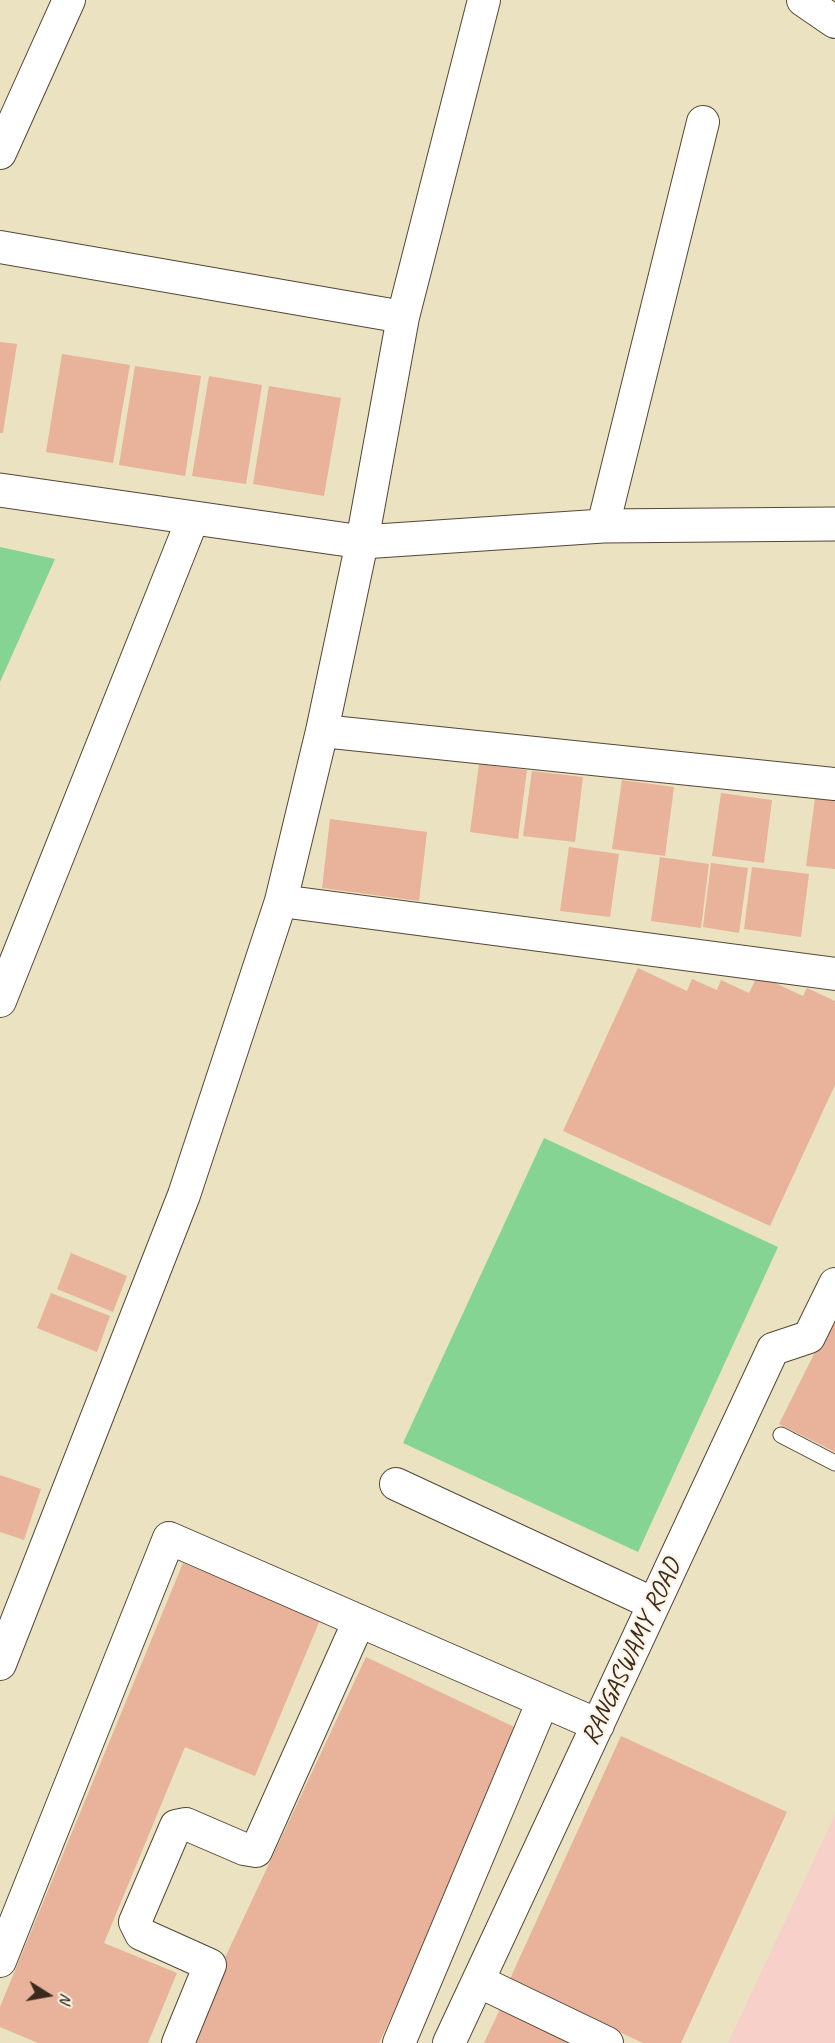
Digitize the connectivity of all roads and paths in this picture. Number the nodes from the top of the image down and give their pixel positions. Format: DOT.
graph roads {
  1 [pos="69,0"];
  2 [pos="484,0"];
  3 [pos="802,0"];
  4 [pos="835,22"];
  5 [pos="703,122"];
  6 [pos="0,153"];
  7 [pos="0,247"];
  8 [pos="403,317"];
  9 [pos="0,490"];
  10 [pos="193,518"];
  11 [pos="835,524"];
  12 [pos="603,526"];
  13 [pos="362,542"];
  14 [pos="322,731"];
  15 [pos="835,784"];
  16 [pos="281,901"];
  17 [pos="835,974"];
  18 [pos="0,1001"];
  19 [pos="835,1284"];
  20 [pos="781,1435"];
  21 [pos="835,1463"];
  22 [pos="396,1484"];
  23 [pos="654,1605"];
  24 [pos="359,1621"];
  25 [pos="0,1664"];
  26 [pos="543,1701"];
  27 [pos="598,1725"];
  28 [pos="0,1961"];
  29 [pos="478,1981"];
  30 [pos="178,2043"];
  31 [pos="399,2043"];
  32 [pos="449,2043"];
  33 [pos="607,2043"];
  1 -- 6 [label="street"];
  2 -- 8 [label="street"];
  3 -- 4 [label="street"];
  5 -- 12 [label="street"];
  7 -- 8 [label="street"];
  8 -- 13 [label="street"];
  9 -- 10 [label="street"];
  10 -- 13 [label="street"];
  10 -- 18 [label="street"];
  11 -- 12 [label="street"];
  12 -- 13 [label="street"];
  13 -- 14 [label="street"];
  14 -- 15 [label="street"];
  14 -- 16 [label="street"];
  16 -- 17 [label="street"];
  16 -- 25 [label="street"];
  19 -- 23 [label="street, RANGASWAMY ROAD"];
  20 -- 21 [label="lane"];
  22 -- 23 [label="street"];
  23 -- 27 [label="street, RANGASWAMY ROAD"];
  24 -- 26 [label="street"];
  24 -- 28 [label="street"];
  24 -- 30 [label="street"];
  26 -- 27 [label="street"];
  26 -- 31 [label="street"];
  27 -- 29 [label="street, RANGASWAMY ROAD"];
  29 -- 32 [label="street, RANGASWAMY ROAD"];
  29 -- 33 [label="street"];
}
